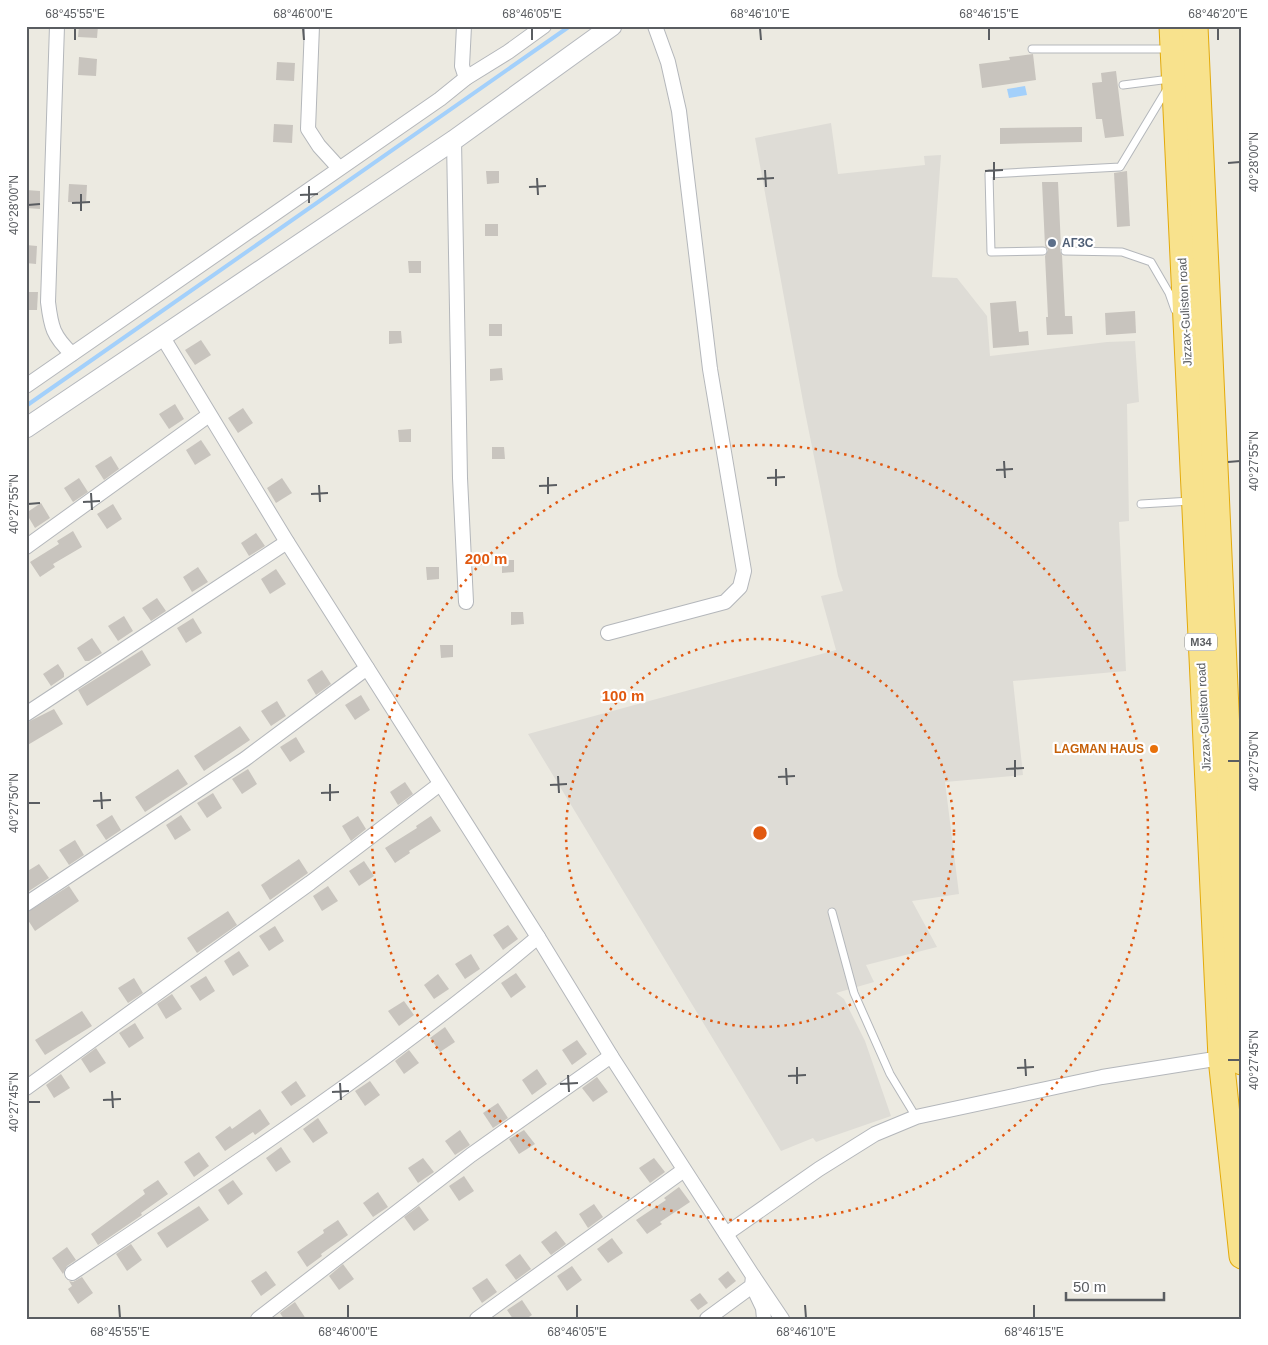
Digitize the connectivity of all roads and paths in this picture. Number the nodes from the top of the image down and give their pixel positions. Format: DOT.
graph roads {
  1 [pos="57,26"];
  2 [pos="312,26"];
  3 [pos="464,26"];
  4 [pos="544,26"];
  5 [pos="612,26"];
  6 [pos="655,26"];
  7 [pos="1184,41"];
  8 [pos="1032,49"];
  9 [pos="466,78"];
  10 [pos="1186,78"];
  11 [pos="1123,84"];
  12 [pos="454,140"];
  13 [pos="339,168"];
  14 [pos="1042,251"];
  15 [pos="1065,251"];
  16 [pos="162,336"];
  17 [pos="1187,349"];
  18 [pos="72,354"];
  19 [pos="26,386"];
  20 [pos="209,415"];
  21 [pos="26,428"];
  22 [pos="1205,501"];
  23 [pos="1140,504"];
  24 [pos="287,542"];
  25 [pos="26,547"];
  26 [pos="466,602"];
  27 [pos="608,633"];
  28 [pos="367,668"];
  29 [pos="26,714"];
  30 [pos="440,784"];
  31 [pos="26,904"];
  32 [pos="832,912"];
  33 [pos="538,937"];
  34 [pos="610,1056"];
  35 [pos="1231,1060"];
  36 [pos="26,1088"];
  37 [pos="916,1117"];
  38 [pos="684,1170"];
  39 [pos="726,1234"];
  40 [pos="1242,1256"];
  41 [pos="72,1273"];
  42 [pos="753,1281"];
  43 [pos="258,1319"];
  44 [pos="477,1319"];
  45 [pos="707,1319"];
  46 [pos="764,1319"];
  47 [pos="782,1319"];
  1 -- 18 [label="street"];
  2 -- 13 [label="street"];
  3 -- 9 [label="street"];
  4 -- 9 [label="street"];
  5 -- 12 [label="street"];
  6 -- 27 [label="street"];
  7 -- 8 [label="lane"];
  7 -- 10 [label="highway, Jizzax-Guliston road / M34"];
  9 -- 13 [label="street"];
  10 -- 11 [label="lane"];
  10 -- 14 [label="lane"];
  10 -- 17 [label="highway, Jizzax-Guliston road / M34"];
  10 -- 22 [label="highway, Jizzax-Guliston road / M34"];
  12 -- 16 [label="street"];
  12 -- 26 [label="street"];
  13 -- 18 [label="street"];
  15 -- 17 [label="lane"];
  16 -- 20 [label="street"];
  16 -- 21 [label="street"];
  17 -- 22 [label="highway, Jizzax-Guliston road / M34"];
  18 -- 19 [label="street"];
  20 -- 24 [label="street"];
  20 -- 25 [label="street"];
  22 -- 23 [label="lane"];
  22 -- 35 [label="highway, Jizzax-Guliston road / M34"];
  24 -- 28 [label="street"];
  24 -- 29 [label="street"];
  28 -- 30 [label="street"];
  28 -- 31 [label="street"];
  30 -- 33 [label="street"];
  30 -- 36 [label="street"];
  32 -- 37 [label="lane"];
  33 -- 34 [label="street"];
  33 -- 41 [label="street"];
  34 -- 38 [label="street"];
  34 -- 43 [label="street"];
  35 -- 37 [label="street"];
  35 -- 40 [label="highway, Jizzax-Guliston road / M34"];
  37 -- 39 [label="street"];
  38 -- 39 [label="street"];
  38 -- 44 [label="street"];
  39 -- 42 [label="street"];
  42 -- 45 [label="street"];
  42 -- 46 [label="street"];
  42 -- 47 [label="street"];
}
